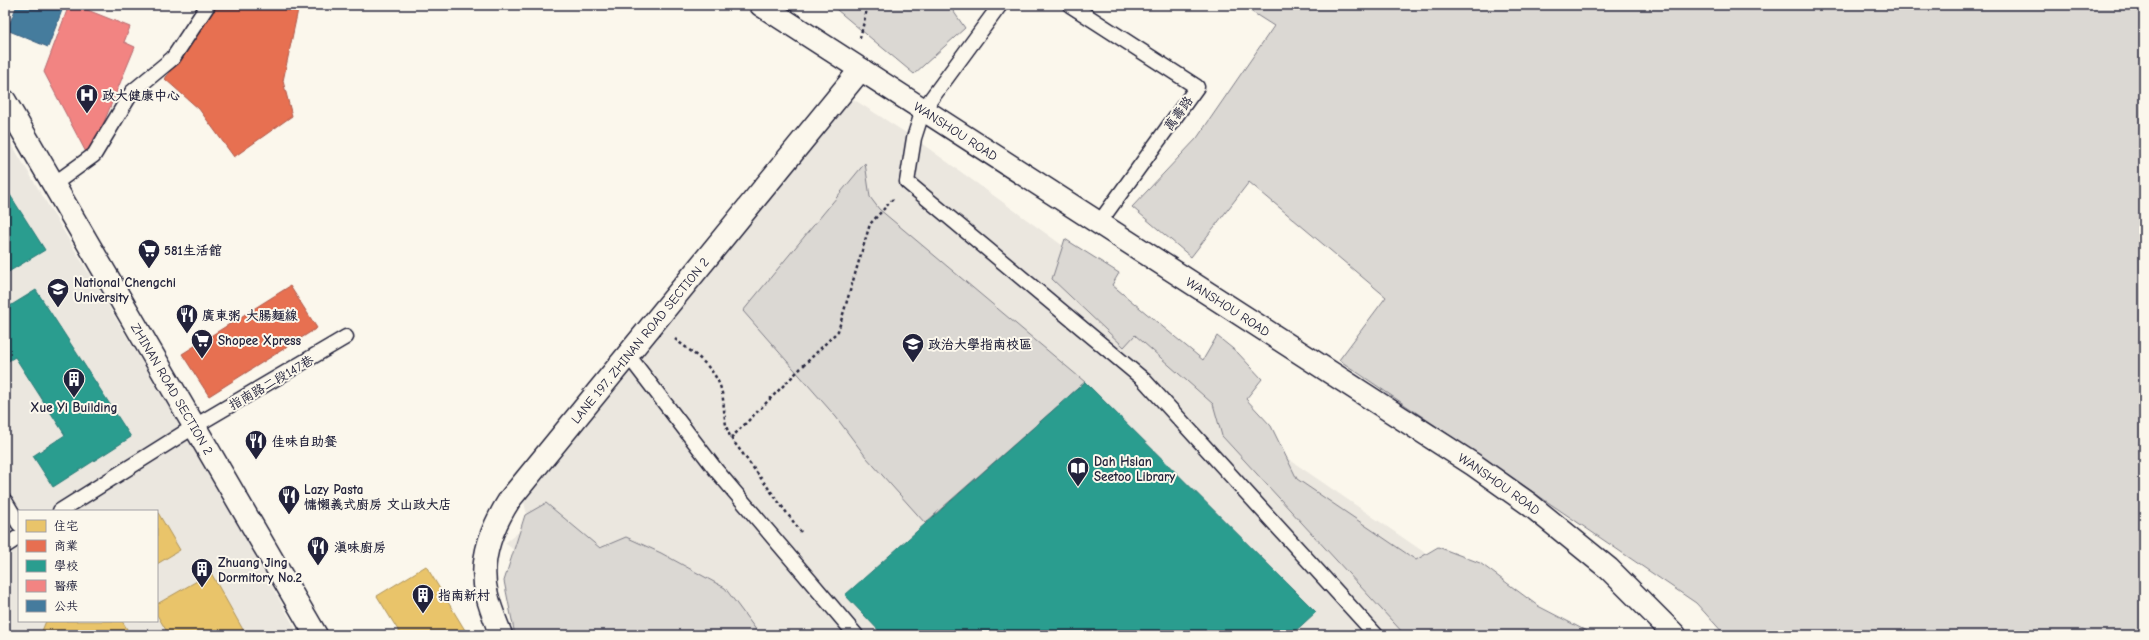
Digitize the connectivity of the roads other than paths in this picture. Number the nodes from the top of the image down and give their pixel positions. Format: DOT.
graph roads {
  1 [pos="208,5"];
  2 [pos="761,5"];
  3 [pos="1000,5"];
  4 [pos="1070,5"];
  5 [pos="852,64"];
  6 [pos="5,101"];
  7 [pos="923,110"];
  8 [pos="54,184"];
  9 [pos="1099,223"];
  10 [pos="346,337"];
  11 [pos="628,354"];
  12 [pos="195,426"];
  13 [pos="5,502"];
  14 [pos="62,510"];
  15 [pos="18,522"];
  16 [pos="18,538"];
  17 [pos="5,546"];
  18 [pos="316,635"];
  19 [pos="501,635"];
  20 [pos="856,635"];
  21 [pos="1376,635"];
  22 [pos="1675,635"];
  1 -- 8 [label="lane"];
  2 -- 5 [label="street, WANSHOU ROAD"];
  3 -- 7 [label="lane"];
  4 -- 9 [label="lane, 萬壽路"];
  5 -- 7 [label="street, WANSHOU ROAD"];
  5 -- 11 [label="street, LANE 197, ZHINAN ROAD SECTION 2"];
  6 -- 8 [label="street, ZHINAN ROAD SECTION 2"];
  7 -- 9 [label="street, WANSHOU ROAD"];
  7 -- 21 [label="lane"];
  8 -- 12 [label="street, ZHINAN ROAD SECTION 2"];
  9 -- 22 [label="street, WANSHOU ROAD"];
  10 -- 12 [label="lane, 指南路二段147巷"];
  11 -- 19 [label="street, LANE 197, ZHINAN ROAD SECTION 2"];
  11 -- 20 [label="lane"];
  12 -- 14 [label="lane, 指南路二段147巷"];
  12 -- 18 [label="street, ZHINAN ROAD SECTION 2"];
  13 -- 15 [label="lane"];
  16 -- 17 [label="lane"];
}
